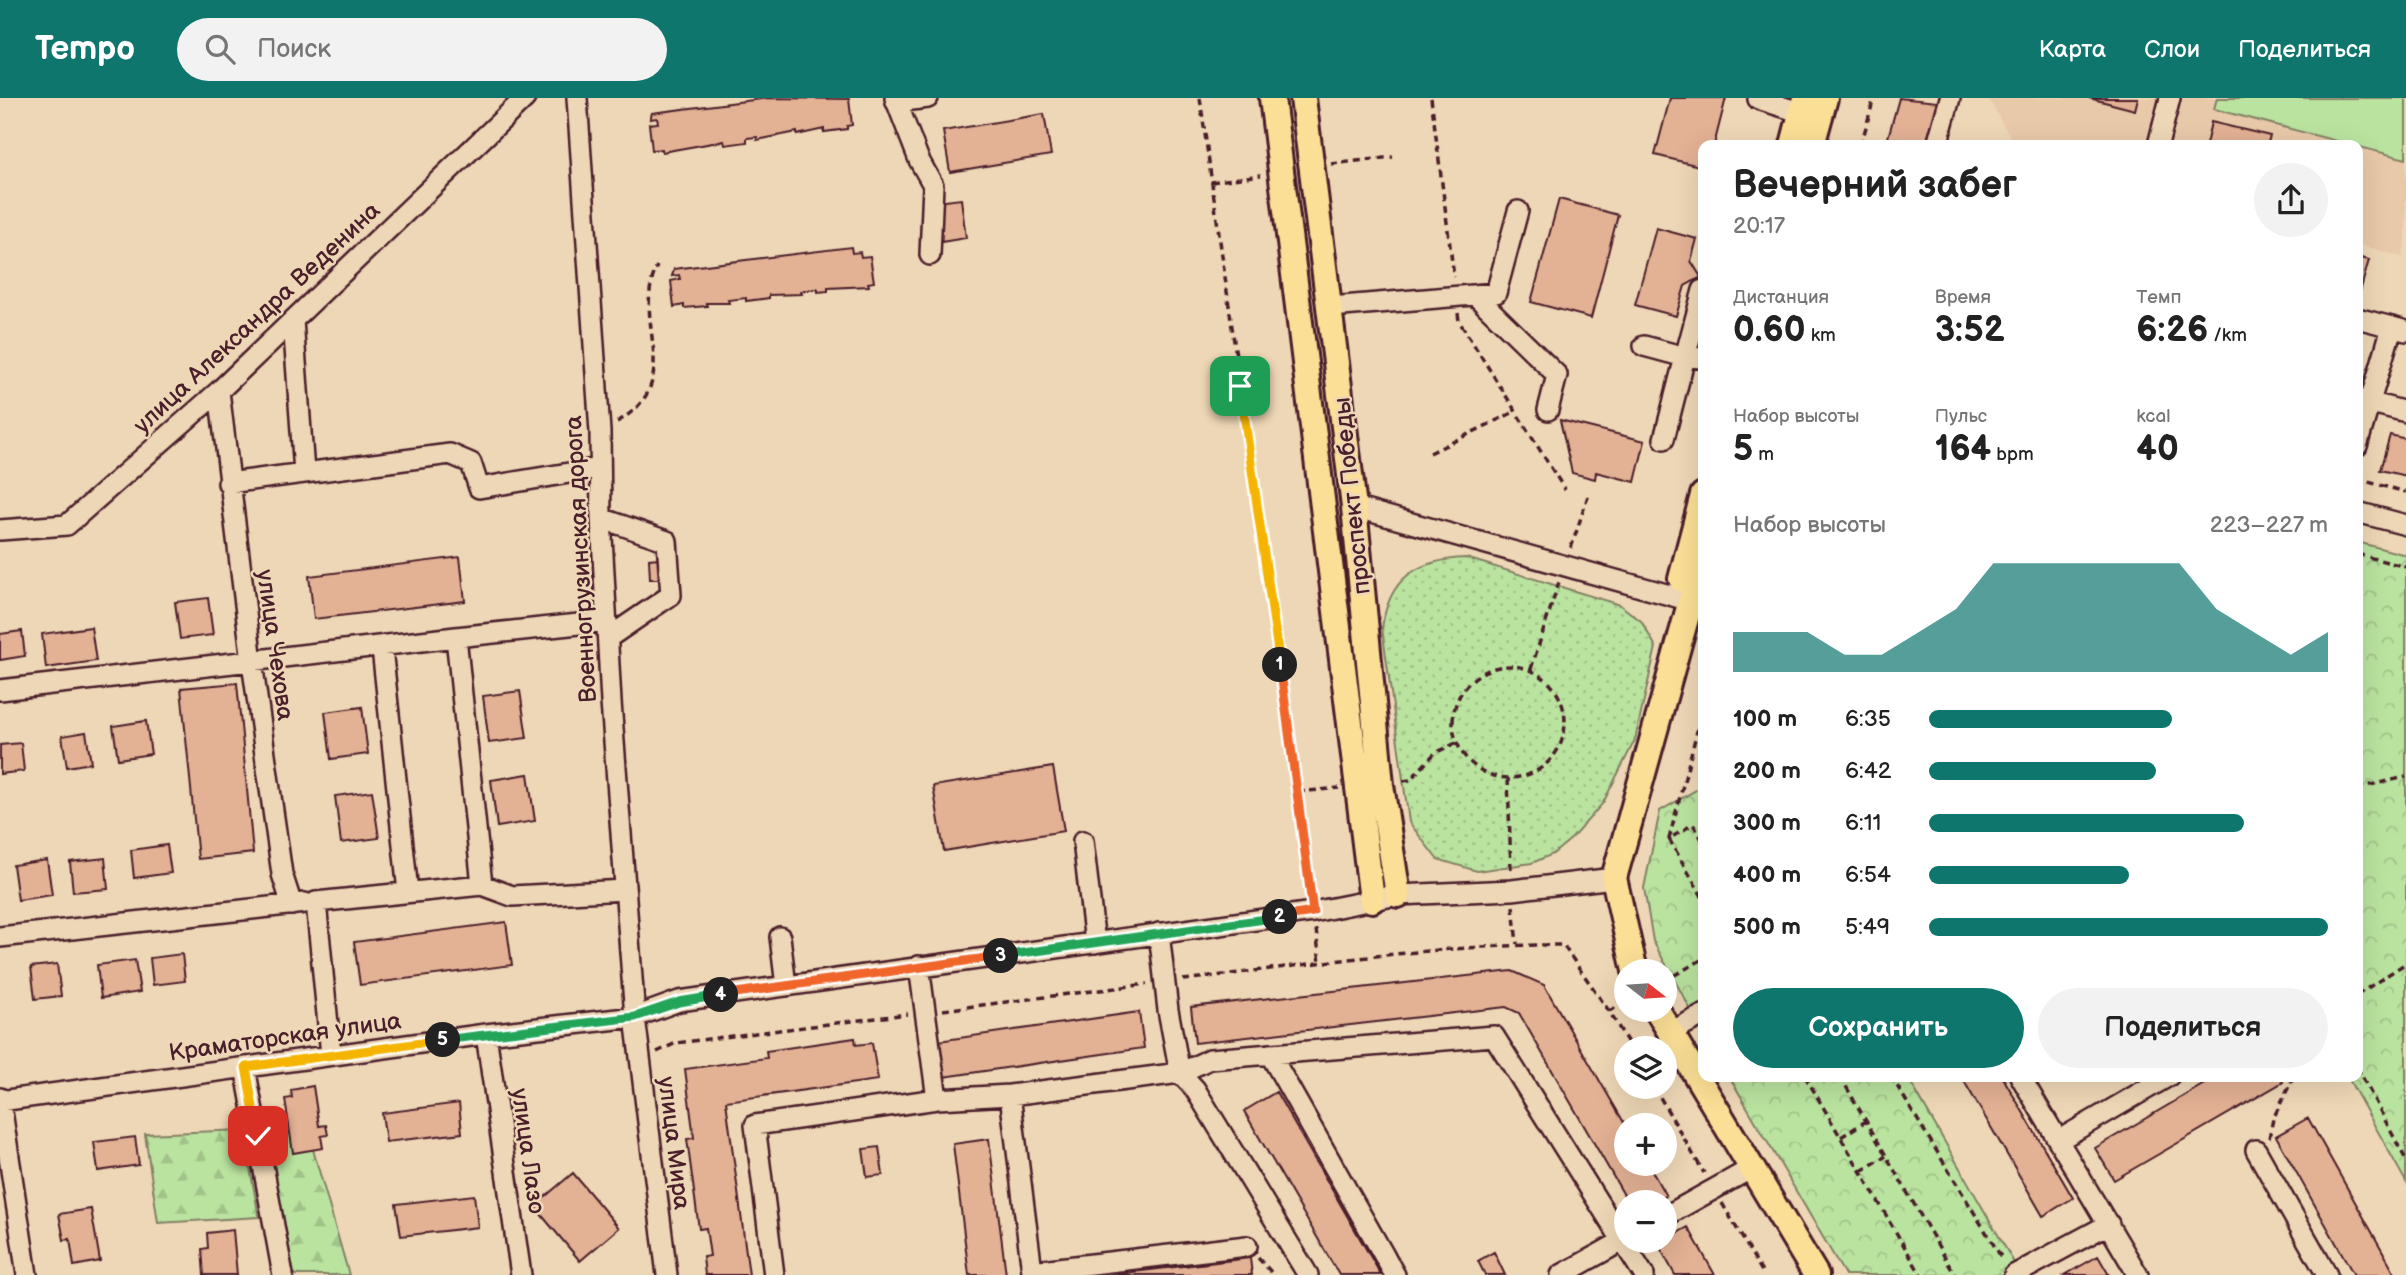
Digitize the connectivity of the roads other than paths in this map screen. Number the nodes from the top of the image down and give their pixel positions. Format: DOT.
graph roads {
  1 [pos="525,98"];
  2 [pos="577,98"];
  3 [pos="928,98"];
  4 [pos="1272,98"];
  5 [pos="1303,98"];
  6 [pos="1950,98"];
  7 [pos="2170,98"];
  8 [pos="1758,99"];
  9 [pos="896,100"];
  10 [pos="1813,107"];
  11 [pos="1796,140"];
  12 [pos="1812,140"];
  13 [pos="1938,140"];
  14 [pos="2159,140"];
  15 [pos="1518,211"];
  16 [pos="930,255"];
  17 [pos="1475,295"];
  18 [pos="1331,307"];
  19 [pos="293,320"];
  20 [pos="2363,320"];
  21 [pos="1698,328"];
  22 [pos="2399,329"];
  23 [pos="1644,346"];
  24 [pos="1694,358"];
  25 [pos="219,391"];
  26 [pos="2363,400"];
  27 [pos="1548,410"];
  28 [pos="2406,412"];
  29 [pos="1664,439"];
  30 [pos="599,468"];
  31 [pos="304,473"];
  32 [pos="228,483"];
  33 [pos="1354,508"];
  34 [pos="2363,514"];
  35 [pos="1325,515"];
  36 [pos="601,518"];
  37 [pos="1698,522"];
  38 [pos="2406,525"];
  39 [pos="0,530"];
  40 [pos="1698,568"];
  41 [pos="1684,599"];
  42 [pos="608,629"];
  43 [pos="456,637"];
  44 [pos="382,648"];
  45 [pos="252,662"];
  46 [pos="0,690"];
  47 [pos="1083,841"];
  48 [pos="1615,878"];
  49 [pos="482,885"];
  50 [pos="625,890"];
  51 [pos="408,892"];
  52 [pos="1398,895"];
  53 [pos="1372,900"];
  54 [pos="316,902"];
  55 [pos="292,905"];
  56 [pos="1159,933"];
  57 [pos="0,937"];
  58 [pos="780,937"];
  59 [pos="1095,943"];
  60 [pos="1633,959"];
  61 [pos="919,966"];
  62 [pos="786,986"];
  63 [pos="635,1017"];
  64 [pos="1698,1018"];
  65 [pos="1664,1022"];
  66 [pos="1670,1032"];
  67 [pos="486,1034"];
  68 [pos="1270,1054"];
  69 [pos="331,1055"];
  70 [pos="246,1067"];
  71 [pos="1180,1073"];
  72 [pos="1698,1078"];
  73 [pos="1700,1082"];
  74 [pos="2025,1082"];
  75 [pos="2159,1082"];
  76 [pos="1010,1095"];
  77 [pos="937,1099"];
  78 [pos="0,1100"];
  79 [pos="2059,1140"];
  80 [pos="2256,1150"];
  81 [pos="1752,1168"];
  82 [pos="1677,1210"];
  83 [pos="1614,1223"];
  84 [pos="2109,1224"];
  85 [pos="1247,1246"];
  86 [pos="1614,1246"];
  87 [pos="1632,1253"];
  88 [pos="2019,1270"];
  89 [pos="27,1275"];
  90 [pos="283,1275"];
  91 [pos="521,1275"];
  92 [pos="667,1275"];
  93 [pos="774,1275"];
  94 [pos="1308,1275"];
  95 [pos="1395,1275"];
  96 [pos="1561,1275"];
  97 [pos="1644,1275"];
  98 [pos="1816,1275"];
  99 [pos="2138,1275"];
  100 [pos="2327,1275"];
  1 -- 19 [label="street, улица Александра Веденина"];
  2 -- 30 [label="street, Военногрузинская дорога"];
  3 -- 9 [label="street"];
  4 -- 35 [label="main road"];
  5 -- 18 [label="main road, проспект Победы"];
  6 -- 13 [label="street"];
  7 -- 14 [label="street"];
  8 -- 10 [label="street"];
  9 -- 16 [label="street"];
  10 -- 11 [label="main road"];
  10 -- 12 [label="main road"];
  15 -- 17 [label="street"];
  17 -- 18 [label="street"];
  17 -- 27 [label="street"];
  18 -- 33 [label="main road, проспект Победы"];
  19 -- 25 [label="street, улица Александра Веденина"];
  19 -- 31 [label="street"];
  20 -- 22 [label="street"];
  21 -- 24 [label="street"];
  22 -- 26 [label="street"];
  23 -- 24 [label="street"];
  24 -- 29 [label="street"];
  25 -- 32 [label="street, улица Чехова"];
  25 -- 39 [label="street, улица Александра Веденина"];
  26 -- 28 [label="street"];
  30 -- 31 [label="street"];
  30 -- 36 [label="street, Военногрузинская дорога"];
  31 -- 32 [label="street"];
  32 -- 45 [label="street, улица Чехова"];
  33 -- 35 [label="main road"];
  33 -- 41 [label="street"];
  33 -- 52 [label="main road, проспект Победы"];
  34 -- 38 [label="street"];
  35 -- 53 [label="main road"];
  36 -- 42 [label="street, Военногрузинская дорога"];
  36 -- 42 [label="street"];
  37 -- 41 [label="main road"];
  40 -- 41 [label="main road"];
  41 -- 48 [label="main road"];
  42 -- 43 [label="street"];
  42 -- 50 [label="street, Военногрузинская дорога"];
  43 -- 44 [label="street"];
  43 -- 49 [label="street"];
  44 -- 45 [label="street"];
  44 -- 51 [label="street"];
  45 -- 46 [label="street"];
  45 -- 55 [label="street, улица Чехова"];
  47 -- 59 [label="street"];
  48 -- 52 [label="street, Краматорская улица"];
  48 -- 60 [label="main road"];
  49 -- 50 [label="street"];
  49 -- 51 [label="street"];
  50 -- 63 [label="street, Военногрузинская дорога"];
  51 -- 54 [label="street"];
  52 -- 53 [label="street, Краматорская улица"];
  53 -- 56 [label="street, Краматорская улица"];
  54 -- 55 [label="street"];
  54 -- 69 [label="street"];
  55 -- 57 [label="street"];
  56 -- 59 [label="street, Краматорская улица"];
  56 -- 71 [label="street"];
  58 -- 62 [label="street"];
  59 -- 61 [label="street, Краматорская улица"];
  61 -- 62 [label="street, Краматорская улица"];
  61 -- 77 [label="street"];
  62 -- 63 [label="street, Краматорская улица"];
  63 -- 67 [label="street, Краматорская улица"];
  63 -- 92 [label="street, улица Мира"];
  64 -- 66 [label="street"];
  65 -- 66 [label="main road"];
  66 -- 72 [label="main road"];
  67 -- 69 [label="street, Краматорская улица"];
  67 -- 91 [label="street, улица Лазо"];
  68 -- 71 [label="street"];
  68 -- 83 [label="street"];
  68 -- 95 [label="street"];
  69 -- 70 [label="street, Краматорская улица"];
  70 -- 78 [label="street, Краматорская улица"];
  70 -- 90 [label="street"];
  71 -- 76 [label="street"];
  71 -- 94 [label="street"];
  73 -- 81 [label="main road"];
  74 -- 79 [label="street"];
  75 -- 79 [label="street"];
  76 -- 77 [label="street"];
  76 -- 85 [label="street"];
  77 -- 93 [label="street"];
  78 -- 89 [label="street"];
  79 -- 84 [label="street"];
  80 -- 100 [label="street"];
  81 -- 82 [label="street"];
  81 -- 98 [label="main road"];
  84 -- 88 [label="street"];
  84 -- 99 [label="street"];
  86 -- 96 [label="street"];
  87 -- 97 [label="street"];
}
